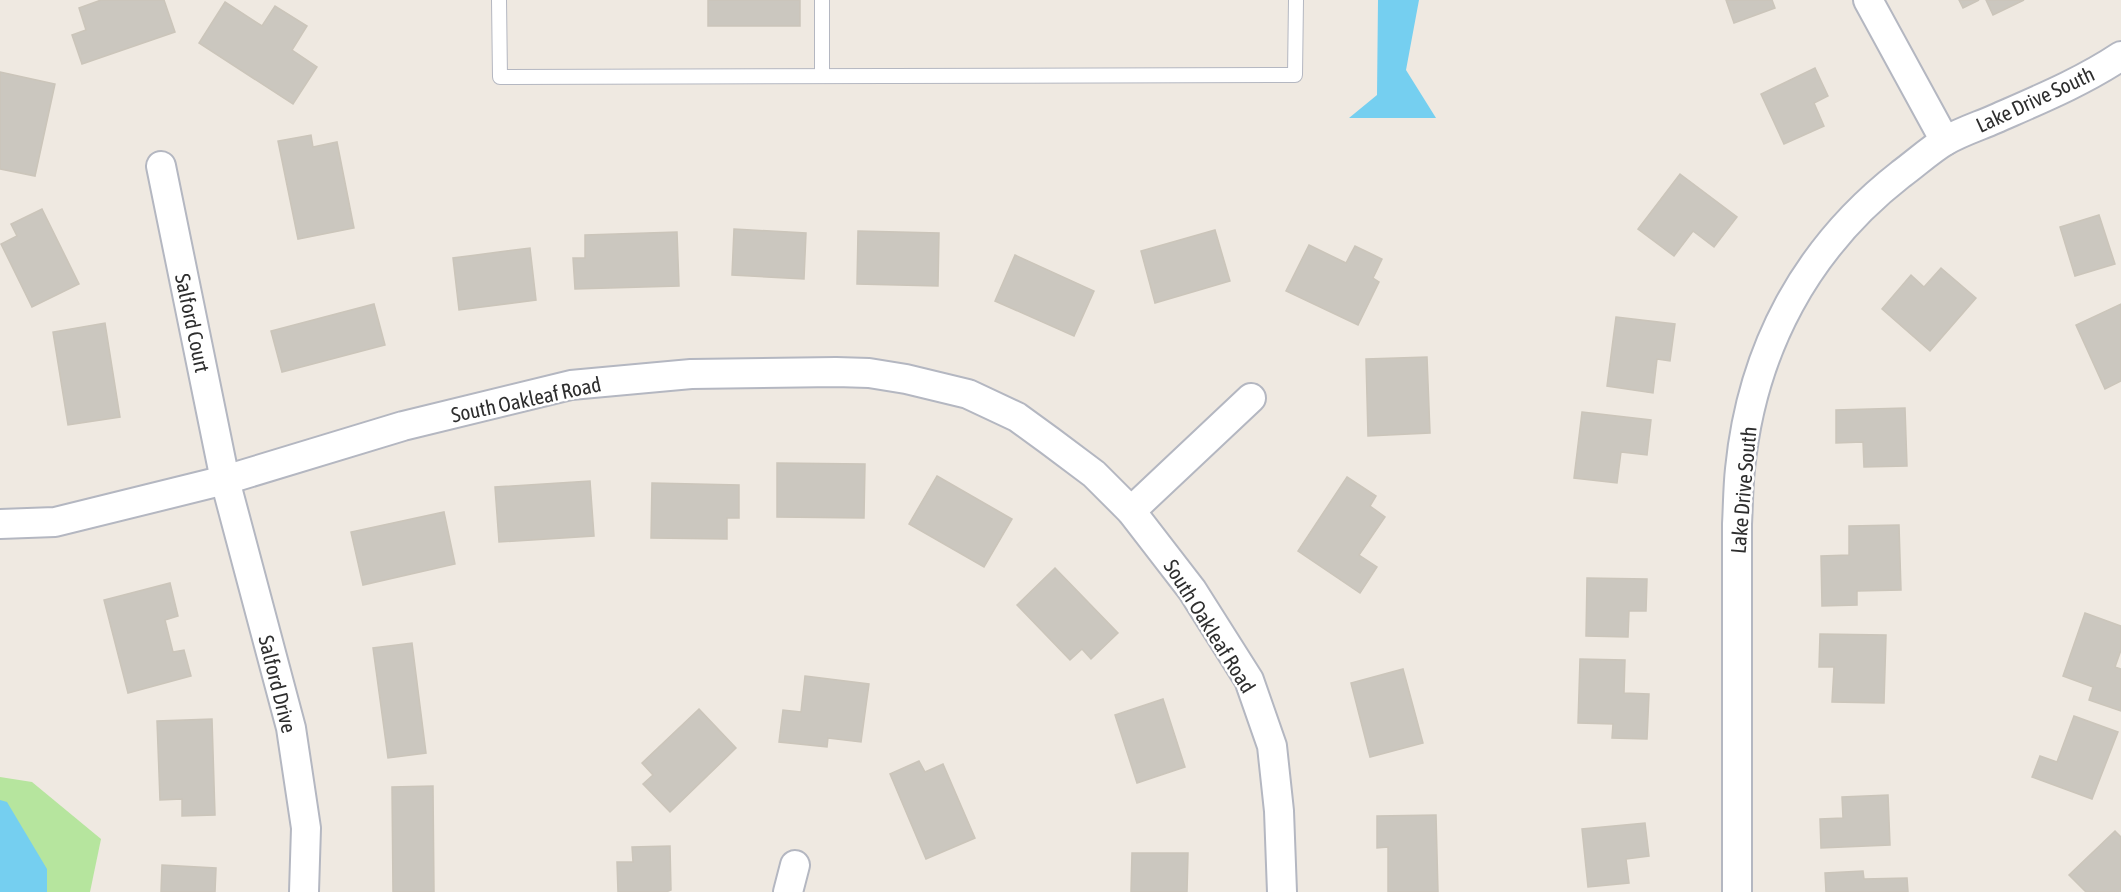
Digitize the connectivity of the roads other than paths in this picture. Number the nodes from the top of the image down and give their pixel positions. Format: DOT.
graph roads {
  1 [pos="499,0"];
  2 [pos="822,0"];
  3 [pos="1296,0"];
  4 [pos="1868,0"];
  5 [pos="2118,66"];
  6 [pos="822,76"];
  7 [pos="1945,141"];
  8 [pos="161,166"];
  9 [pos="1251,398"];
  10 [pos="225,480"];
  11 [pos="1131,511"];
  12 [pos="0,524"];
  13 [pos="303,892"];
  14 [pos="1282,892"];
  15 [pos="1737,892"];
  1 -- 6 [label="lane"];
  2 -- 6 [label="lane"];
  3 -- 6 [label="lane"];
  4 -- 7 [label="street"];
  5 -- 7 [label="street, Lake Drive South"];
  7 -- 15 [label="street, Lake Drive South"];
  8 -- 10 [label="street, Salford Court"];
  9 -- 11 [label="street"];
  10 -- 11 [label="street, South Oakleaf Road"];
  10 -- 12 [label="street, South Oakleaf Road"];
  10 -- 13 [label="street, Salford Drive"];
  11 -- 14 [label="street, South Oakleaf Road"];
}
